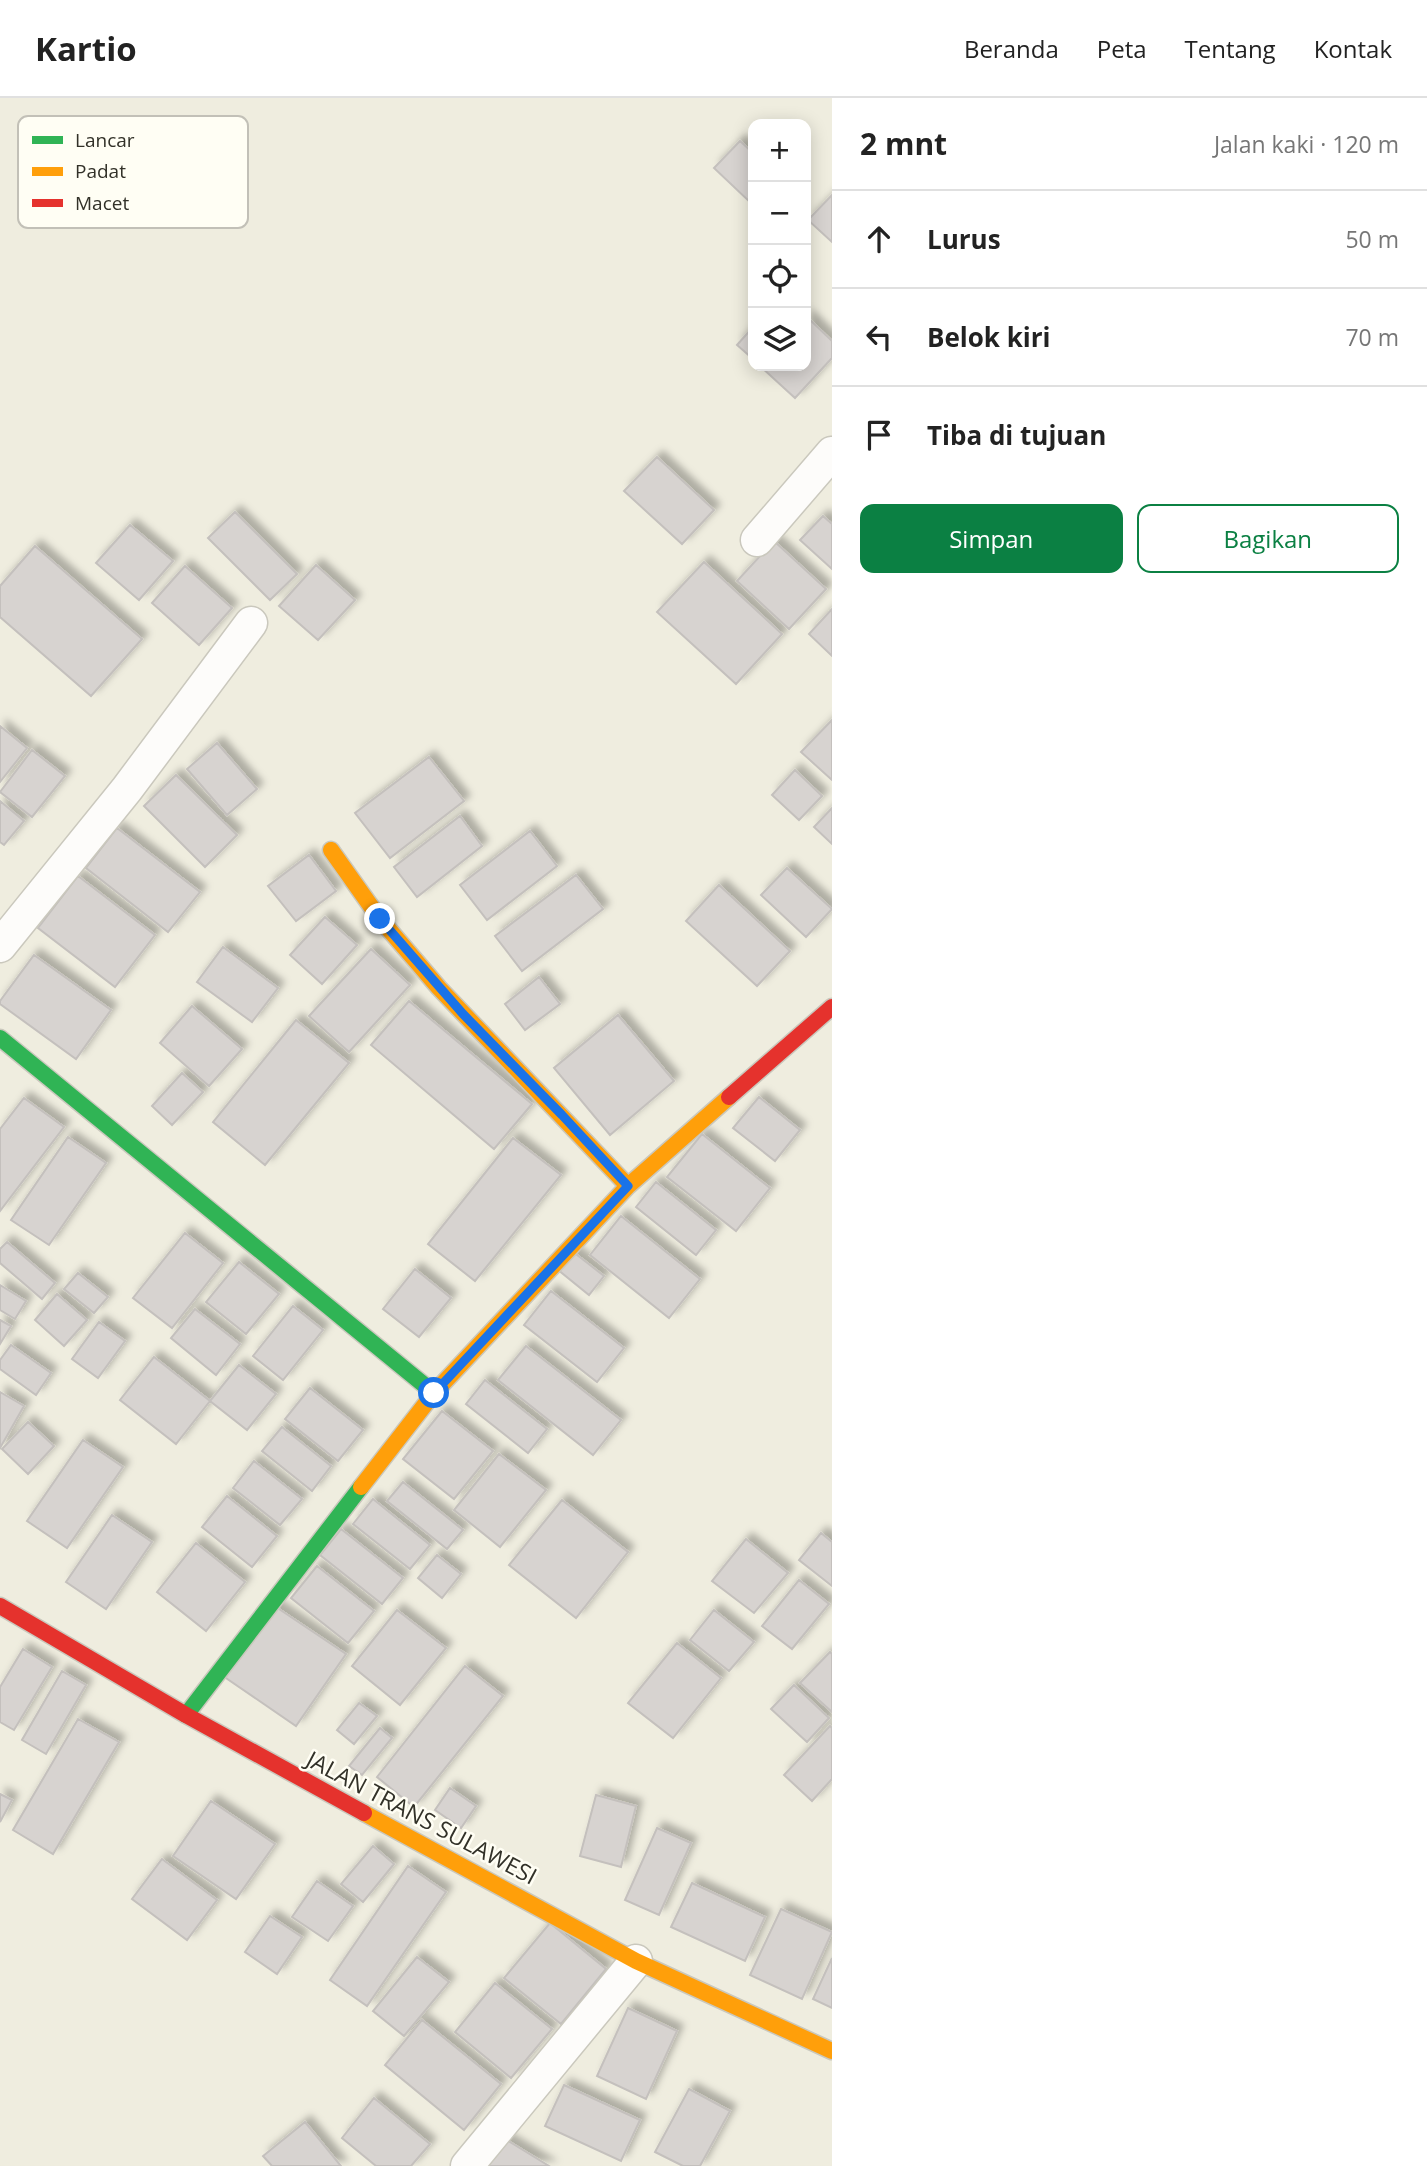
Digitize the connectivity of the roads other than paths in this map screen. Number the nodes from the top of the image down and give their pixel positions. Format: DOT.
graph roads {
  1 [pos="832,453"];
  2 [pos="757,540"];
  3 [pos="251,623"];
  4 [pos="331,849"];
  5 [pos="0,946"];
  6 [pos="832,1007"];
  7 [pos="0,1038"];
  8 [pos="628,1186"];
  9 [pos="434,1393"];
  10 [pos="0,1606"];
  11 [pos="186,1715"];
  12 [pos="636,1961"];
  13 [pos="832,2051"];
  14 [pos="467,2166"];
  1 -- 2 [label="street"];
  3 -- 5 [label="street"];
  4 -- 8 [label="main road"];
  6 -- 8 [label="main road"];
  7 -- 9 [label="main road"];
  8 -- 9 [label="main road"];
  9 -- 11 [label="main road"];
  10 -- 11 [label="main road, JALAN TRANS SULAWESI"];
  11 -- 12 [label="main road, JALAN TRANS SULAWESI"];
  12 -- 13 [label="main road, JALAN TRANS SULAWESI"];
  12 -- 14 [label="street"];
}
